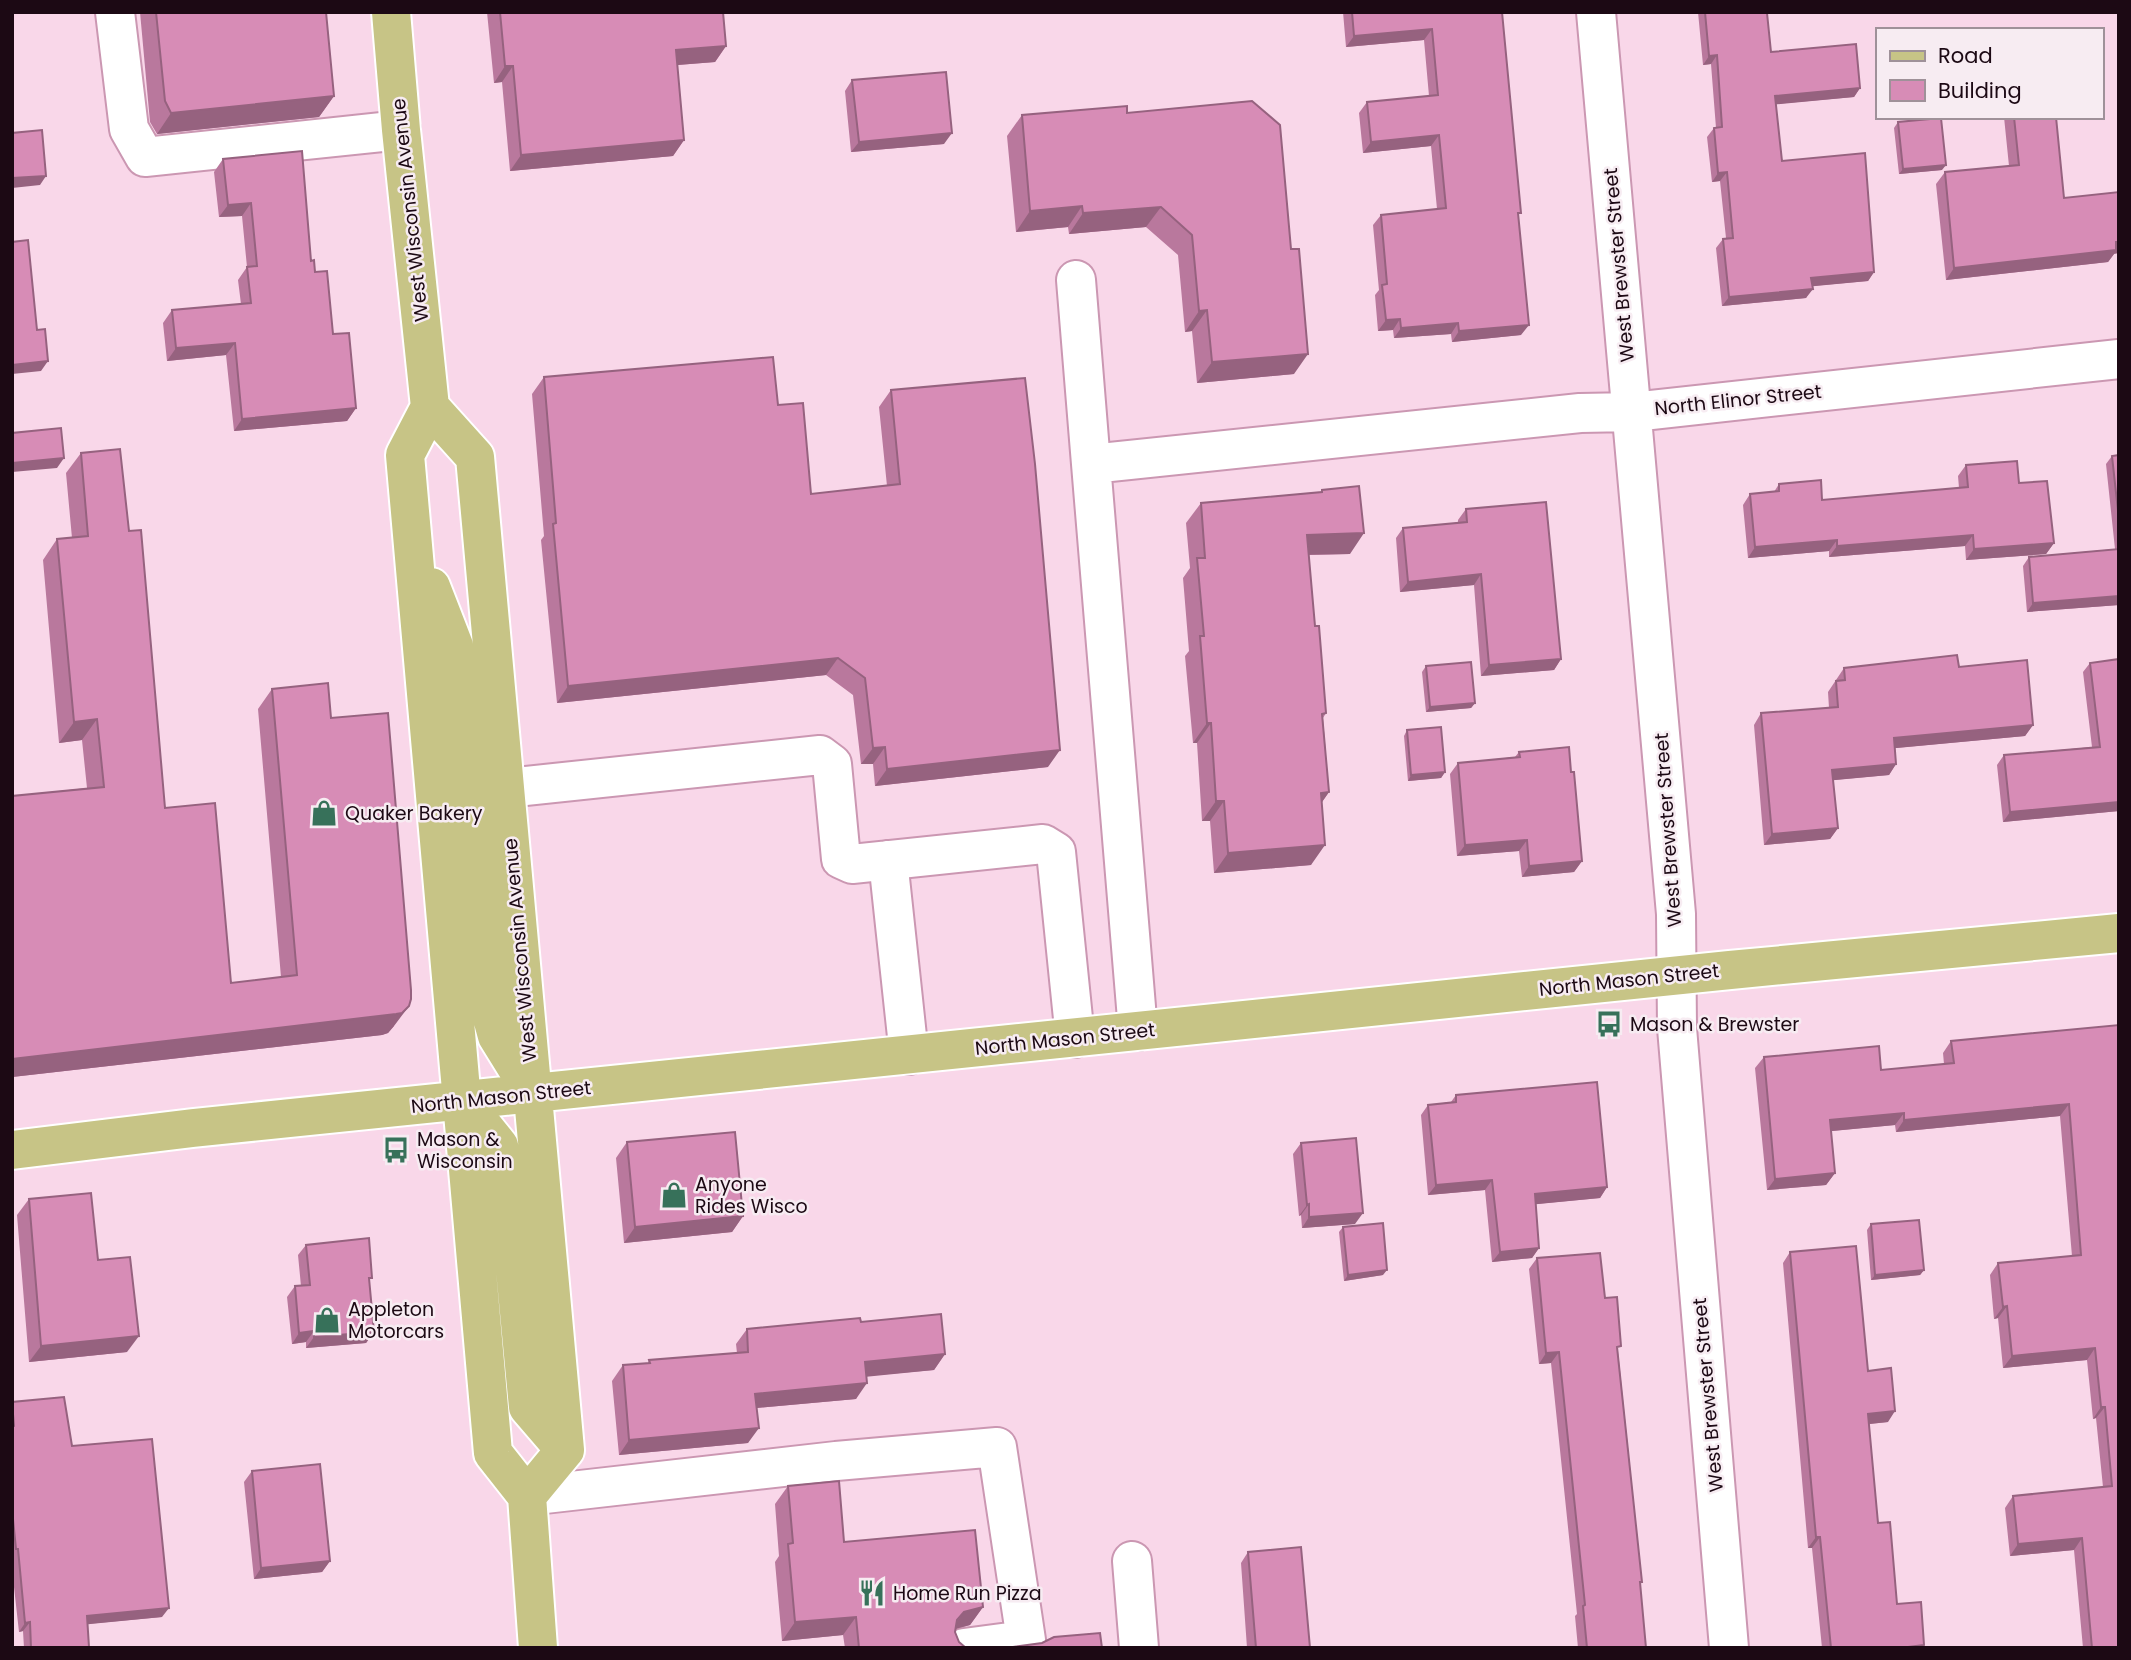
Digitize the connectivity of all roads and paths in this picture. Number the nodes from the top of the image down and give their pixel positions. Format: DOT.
graph roads {
  1 [pos="115,12"];
  2 [pos="391,12"];
  3 [pos="1596,12"];
  4 [pos="401,130"];
  5 [pos="1076,280"];
  6 [pos="2119,359"];
  7 [pos="430,407"];
  8 [pos="1633,412"];
  9 [pos="1091,464"];
  10 [pos="415,544"];
  11 [pos="506,788"];
  12 [pos="888,860"];
  13 [pos="2119,933"];
  14 [pos="1676,976"];
  15 [pos="1138,1031"];
  16 [pos="1075,1038"];
  17 [pos="909,1055"];
  18 [pos="533,1093"];
  19 [pos="462,1100"];
  20 [pos="12,1150"];
  21 [pos="565,1450"];
  22 [pos="527,1496"];
  23 [pos="1132,1561"];
  24 [pos="538,1648"];
  25 [pos="964,1648"];
  26 [pos="1139,1648"];
  27 [pos="1729,1648"];
  1 -- 4 [label="street"];
  2 -- 4 [label="main road, West Wisconsin Avenue"];
  3 -- 8 [label="street, West Brewster Street"];
  4 -- 7 [label="main road, West Wisconsin Avenue"];
  5 -- 9 [label="street"];
  6 -- 8 [label="street, North Elinor Street"];
  7 -- 10 [label="main road"];
  7 -- 11 [label="main road, West Wisconsin Avenue"];
  8 -- 9 [label="street, North Elinor Street"];
  8 -- 14 [label="street, West Brewster Street"];
  9 -- 15 [label="street"];
  10 -- 18 [label="main road"];
  10 -- 19 [label="main road"];
  11 -- 12 [label="street"];
  11 -- 18 [label="main road, West Wisconsin Avenue"];
  12 -- 16 [label="street"];
  12 -- 17 [label="street"];
  13 -- 14 [label="main road, North Mason Street"];
  14 -- 15 [label="main road, North Mason Street"];
  14 -- 27 [label="street, West Brewster Street"];
  15 -- 16 [label="main road, North Mason Street"];
  16 -- 17 [label="main road, North Mason Street"];
  17 -- 18 [label="main road, North Mason Street"];
  18 -- 19 [label="main road, North Mason Street"];
  18 -- 21 [label="main road, West Wisconsin Avenue"];
  19 -- 20 [label="main road, North Mason Street"];
  19 -- 21 [label="main road"];
  19 -- 22 [label="main road"];
  21 -- 22 [label="main road"];
  22 -- 24 [label="main road"];
  22 -- 25 [label="street"];
  23 -- 26 [label="street"];
}
